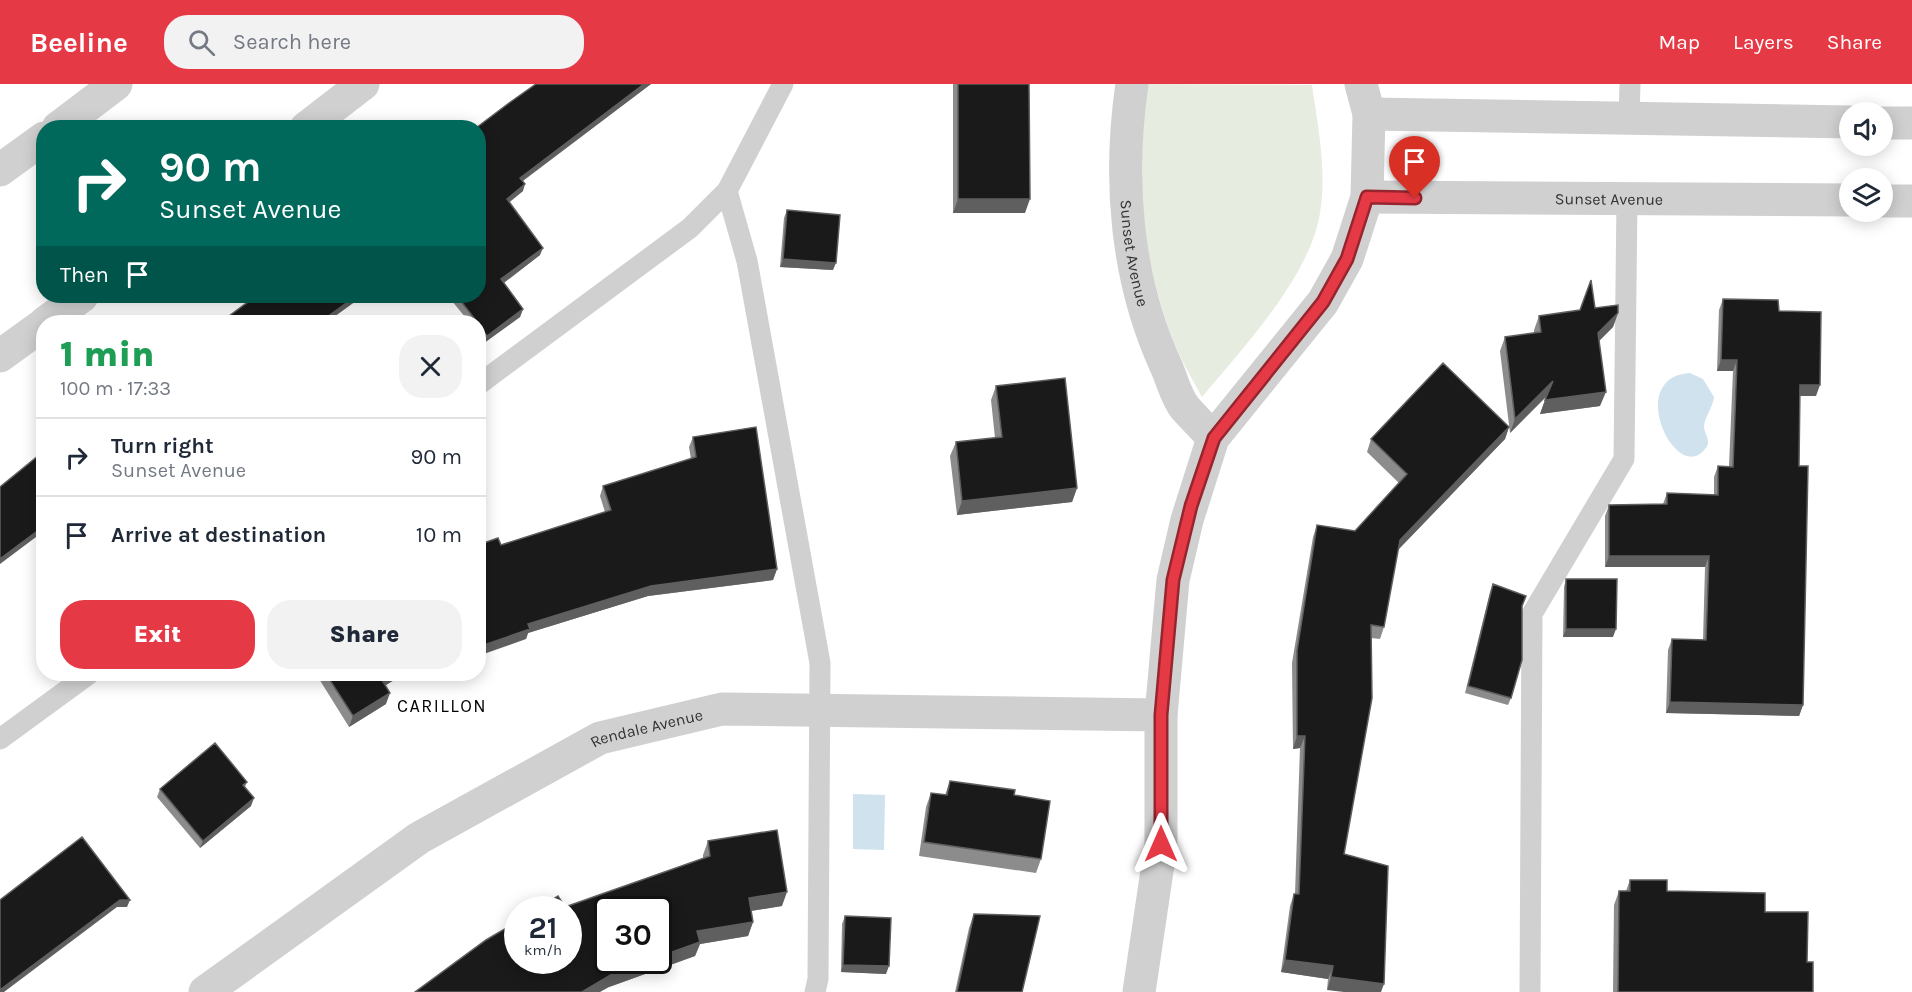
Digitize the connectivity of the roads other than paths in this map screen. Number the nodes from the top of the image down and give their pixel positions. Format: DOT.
graph roads {
  1 [pos="116,84"];
  2 [pos="363,84"];
  3 [pos="783,84"];
  4 [pos="1132,84"];
  5 [pos="1630,84"];
  6 [pos="1365,99"];
  7 [pos="1629,118"];
  8 [pos="68,120"];
  9 [pos="316,120"];
  10 [pos="1839,122"];
  11 [pos="1893,123"];
  12 [pos="1912,123"];
  13 [pos="36,144"];
  14 [pos="0,170"];
  15 [pos="727,191"];
  16 [pos="1367,197"];
  17 [pos="1627,199"];
  18 [pos="1839,200"];
  19 [pos="1893,201"];
  20 [pos="1912,201"];
  21 [pos="72,303"];
  22 [pos="55,315"];
  23 [pos="36,329"];
  24 [pos="0,356"];
  25 [pos="486,379"];
  26 [pos="1214,438"];
  27 [pos="79,681"];
  28 [pos="820,709"];
  29 [pos="1161,715"];
  30 [pos="0,739"];
  31 [pos="205,992"];
  32 [pos="815,992"];
  33 [pos="1139,992"];
  34 [pos="1530,992"];
  1 -- 8 [label="street"];
  2 -- 9 [label="street"];
  3 -- 15 [label="lane"];
  4 -- 26 [label="street, Sunset Avenue"];
  5 -- 7 [label="lane"];
  6 -- 7 [label="street"];
  6 -- 16 [label="street"];
  7 -- 10 [label="street"];
  11 -- 12 [label="street"];
  13 -- 14 [label="street"];
  15 -- 25 [label="lane"];
  15 -- 28 [label="lane"];
  16 -- 17 [label="street, Sunset Avenue"];
  16 -- 26 [label="street"];
  17 -- 18 [label="street, Sunset Avenue"];
  17 -- 34 [label="lane"];
  19 -- 20 [label="street"];
  21 -- 22 [label="street"];
  23 -- 24 [label="street"];
  26 -- 29 [label="street"];
  27 -- 30 [label="lane"];
  28 -- 29 [label="street, Rendale Avenue"];
  28 -- 31 [label="street, Rendale Avenue"];
  28 -- 32 [label="lane"];
  29 -- 33 [label="street"];
}
